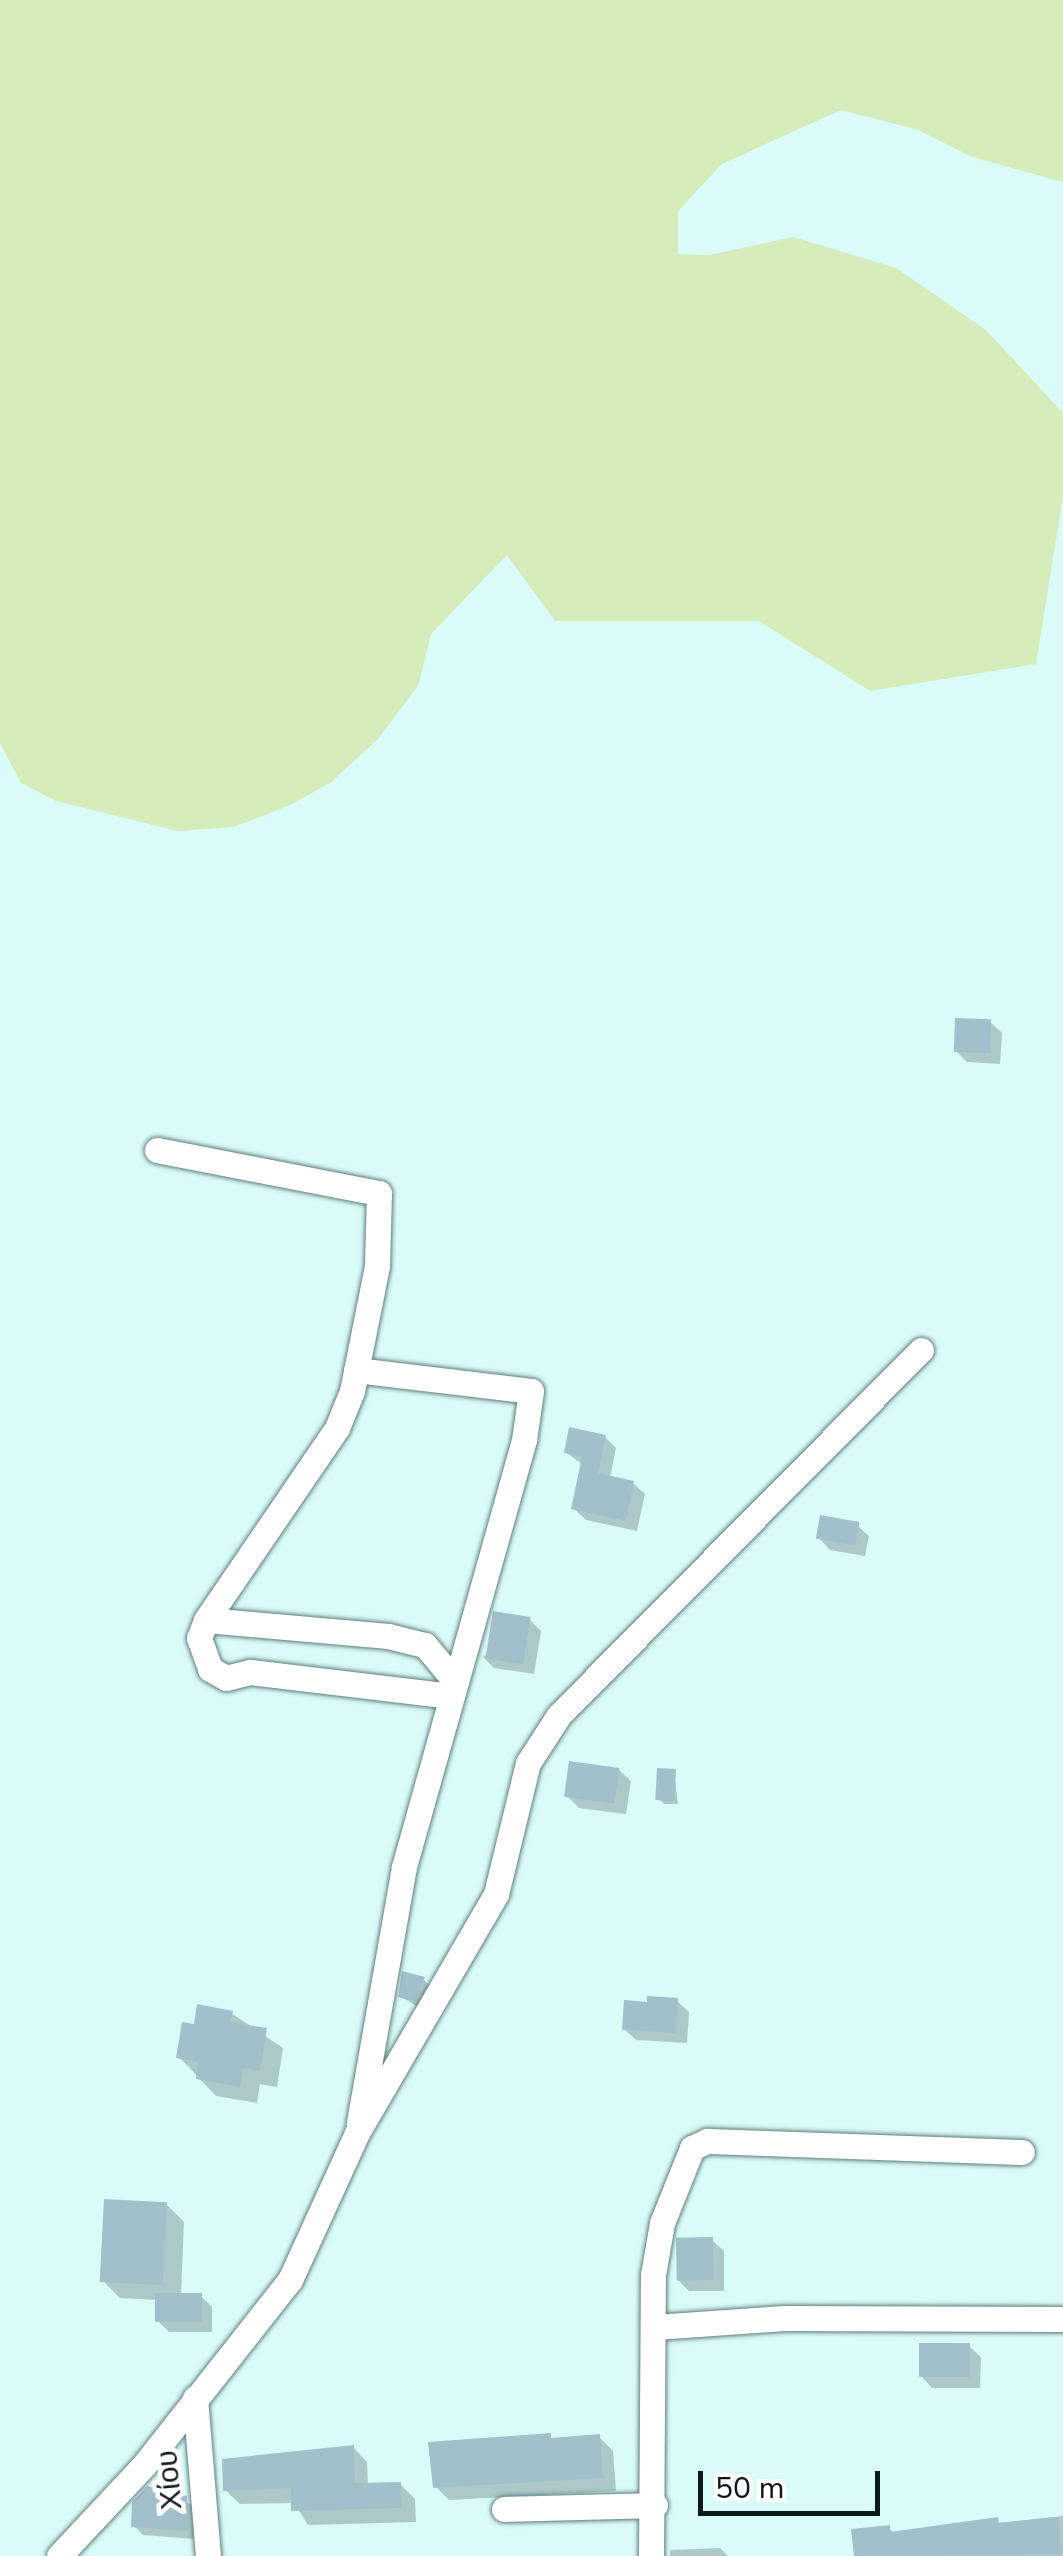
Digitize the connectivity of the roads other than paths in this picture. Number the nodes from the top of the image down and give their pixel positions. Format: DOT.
graph roads {
  1 [pos="157,1150"];
  2 [pos="921,1350"];
  3 [pos="356,1370"];
  4 [pos="206,1620"];
  5 [pos="452,1689"];
  6 [pos="357,2132"];
  7 [pos="1022,2152"];
  8 [pos="1063,2319"];
  9 [pos="655,2327"];
  10 [pos="195,2398"];
  11 [pos="656,2505"];
  12 [pos="504,2510"];
  13 [pos="59,2556"];
  14 [pos="208,2556"];
  15 [pos="651,2556"];
  1 -- 3 [label="street"];
  2 -- 6 [label="street"];
  3 -- 4 [label="street"];
  3 -- 5 [label="street"];
  4 -- 5 [label="street"];
  4 -- 5 [label="street"];
  5 -- 6 [label="street"];
  6 -- 10 [label="street"];
  7 -- 9 [label="street"];
  8 -- 9 [label="street"];
  9 -- 11 [label="street"];
  10 -- 13 [label="street"];
  10 -- 14 [label="street, Χίου"];
  11 -- 12 [label="street"];
  11 -- 15 [label="street"];
}
